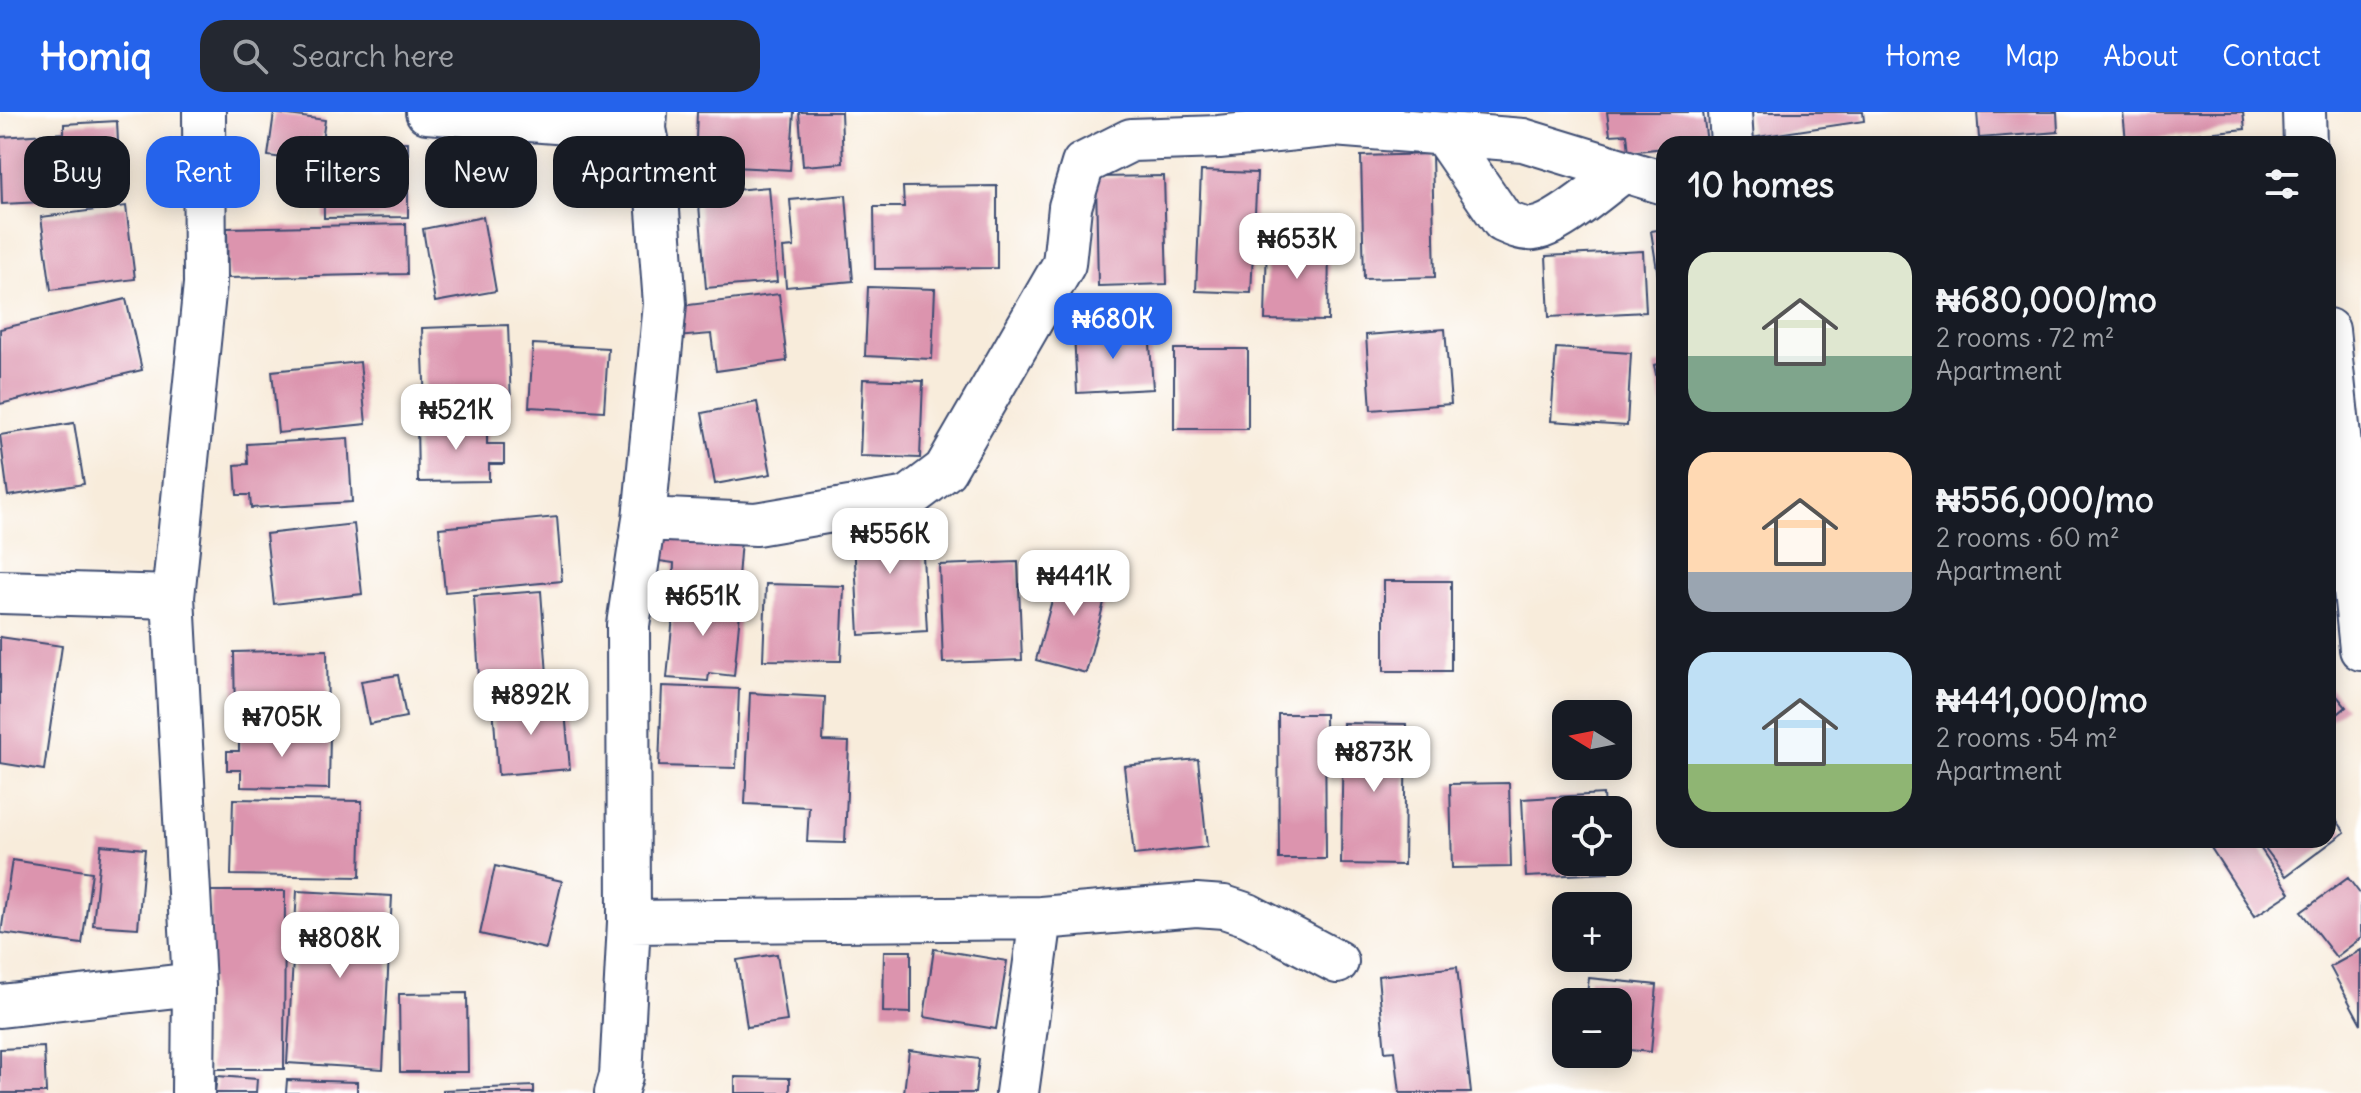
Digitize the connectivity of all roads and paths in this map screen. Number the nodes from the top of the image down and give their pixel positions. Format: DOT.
graph roads {
  1 [pos="204,112"];
  2 [pos="427,112"];
  3 [pos="1730,112"];
  4 [pos="2304,112"];
  5 [pos="645,121"];
  6 [pos="1450,124"];
  7 [pos="1732,136"];
  8 [pos="2305,136"];
  9 [pos="1622,172"];
  10 [pos="1656,181"];
  11 [pos="2336,407"];
  12 [pos="644,519"];
  13 [pos="0,592"];
  14 [pos="173,597"];
  15 [pos="2361,649"];
  16 [pos="1041,918"];
  17 [pos="629,922"];
  18 [pos="1337,962"];
  19 [pos="194,984"];
  20 [pos="0,1006"];
  21 [pos="193,1093"];
  22 [pos="616,1093"];
  23 [pos="1017,1093"];
  1 -- 14 [label="street"];
  2 -- 5 [label="street"];
  3 -- 7 [label="street"];
  4 -- 8 [label="street"];
  5 -- 12 [label="street"];
  6 -- 9 [label="street"];
  6 -- 9 [label="street"];
  6 -- 12 [label="street"];
  9 -- 10 [label="street"];
  11 -- 15 [label="street"];
  12 -- 17 [label="street"];
  13 -- 14 [label="street"];
  14 -- 19 [label="street"];
  16 -- 17 [label="street"];
  16 -- 18 [label="street"];
  16 -- 23 [label="street"];
  17 -- 22 [label="street"];
  19 -- 20 [label="street"];
  19 -- 21 [label="street"];
}
